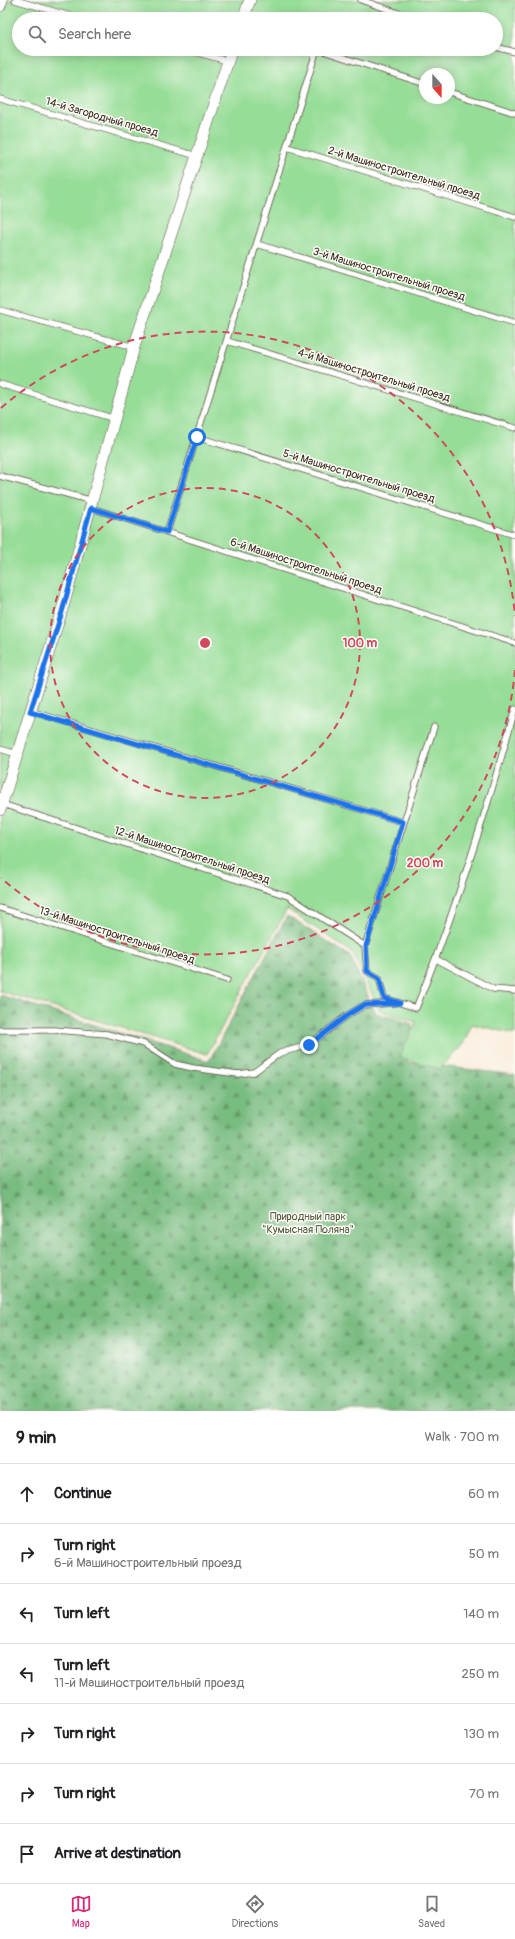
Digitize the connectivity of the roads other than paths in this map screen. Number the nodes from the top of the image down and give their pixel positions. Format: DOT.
graph roads {
  1 [pos="2,0"];
  2 [pos="15,0"];
  3 [pos="250,0"];
  4 [pos="361,0"];
  5 [pos="0,6"];
  6 [pos="56,12"];
  7 [pos="246,12"];
  8 [pos="396,12"];
  9 [pos="503,48"];
  10 [pos="515,52"];
  11 [pos="207,56"];
  12 [pos="229,56"];
  13 [pos="315,56"];
  14 [pos="339,56"];
  15 [pos="227,62"];
  16 [pos="419,82"];
  17 [pos="455,94"];
  18 [pos="0,98"];
  19 [pos="515,113"];
  20 [pos="287,147"];
  21 [pos="198,156"];
  22 [pos="515,217"];
  23 [pos="257,244"];
  24 [pos="0,310"];
  25 [pos="515,323"];
  26 [pos="227,341"];
  27 [pos="134,347"];
  28 [pos="0,384"];
  29 [pos="115,419"];
  30 [pos="515,428"];
  31 [pos="197,437"];
  32 [pos="0,476"];
  33 [pos="92,504"];
  34 [pos="167,532"];
  35 [pos="515,536"];
  36 [pos="515,643"];
  37 [pos="515,709"];
  38 [pos="30,712"];
  39 [pos="434,727"];
  40 [pos="0,749"];
  41 [pos="17,754"];
  42 [pos="1,807"];
  43 [pos="403,822"];
  44 [pos="0,908"];
  45 [pos="366,946"];
  46 [pos="436,959"];
  47 [pos="227,980"];
  48 [pos="515,991"];
  49 [pos="400,1003"];
  50 [pos="0,1030"];
  1 -- 5 [label="street"];
  2 -- 6 [label="lane"];
  3 -- 7 [label="street"];
  4 -- 8 [label="lane"];
  9 -- 10 [label="lane"];
  11 -- 15 [label="lane"];
  12 -- 15 [label="street"];
  13 -- 20 [label="lane"];
  14 -- 16 [label="lane"];
  15 -- 21 [label="street"];
  17 -- 19 [label="lane"];
  18 -- 21 [label="lane, 14-й Загородный проезд"];
  20 -- 22 [label="lane, 2-й Машиностроительный проезд"];
  20 -- 23 [label="lane"];
  21 -- 27 [label="street"];
  23 -- 25 [label="lane, 3-й Машиностроительный проезд"];
  23 -- 26 [label="lane"];
  24 -- 27 [label="lane"];
  26 -- 30 [label="lane, 4-й Машиностроительный проезд"];
  26 -- 31 [label="lane"];
  27 -- 29 [label="street"];
  28 -- 29 [label="lane"];
  29 -- 33 [label="street"];
  31 -- 34 [label="lane"];
  31 -- 35 [label="lane, 5-й Машиностроительный проезд"];
  32 -- 33 [label="lane, 6-й Машиностроительный проезд"];
  33 -- 34 [label="lane, 6-й Машиностроительный проезд"];
  33 -- 38 [label="street"];
  34 -- 36 [label="lane, 6-й Машиностроительный проезд"];
  37 -- 46 [label="lane"];
  38 -- 41 [label="street"];
  38 -- 43 [label="lane"];
  39 -- 43 [label="lane"];
  40 -- 41 [label="lane"];
  41 -- 42 [label="street"];
  42 -- 45 [label="lane, 12-й Машиностроительный проезд"];
  43 -- 45 [label="lane"];
  44 -- 47 [label="lane, 13-й Машиностроительный проезд"];
  45 -- 49 [label="lane"];
  46 -- 48 [label="lane"];
  46 -- 49 [label="lane"];
  49 -- 50 [label="lane"];
}
